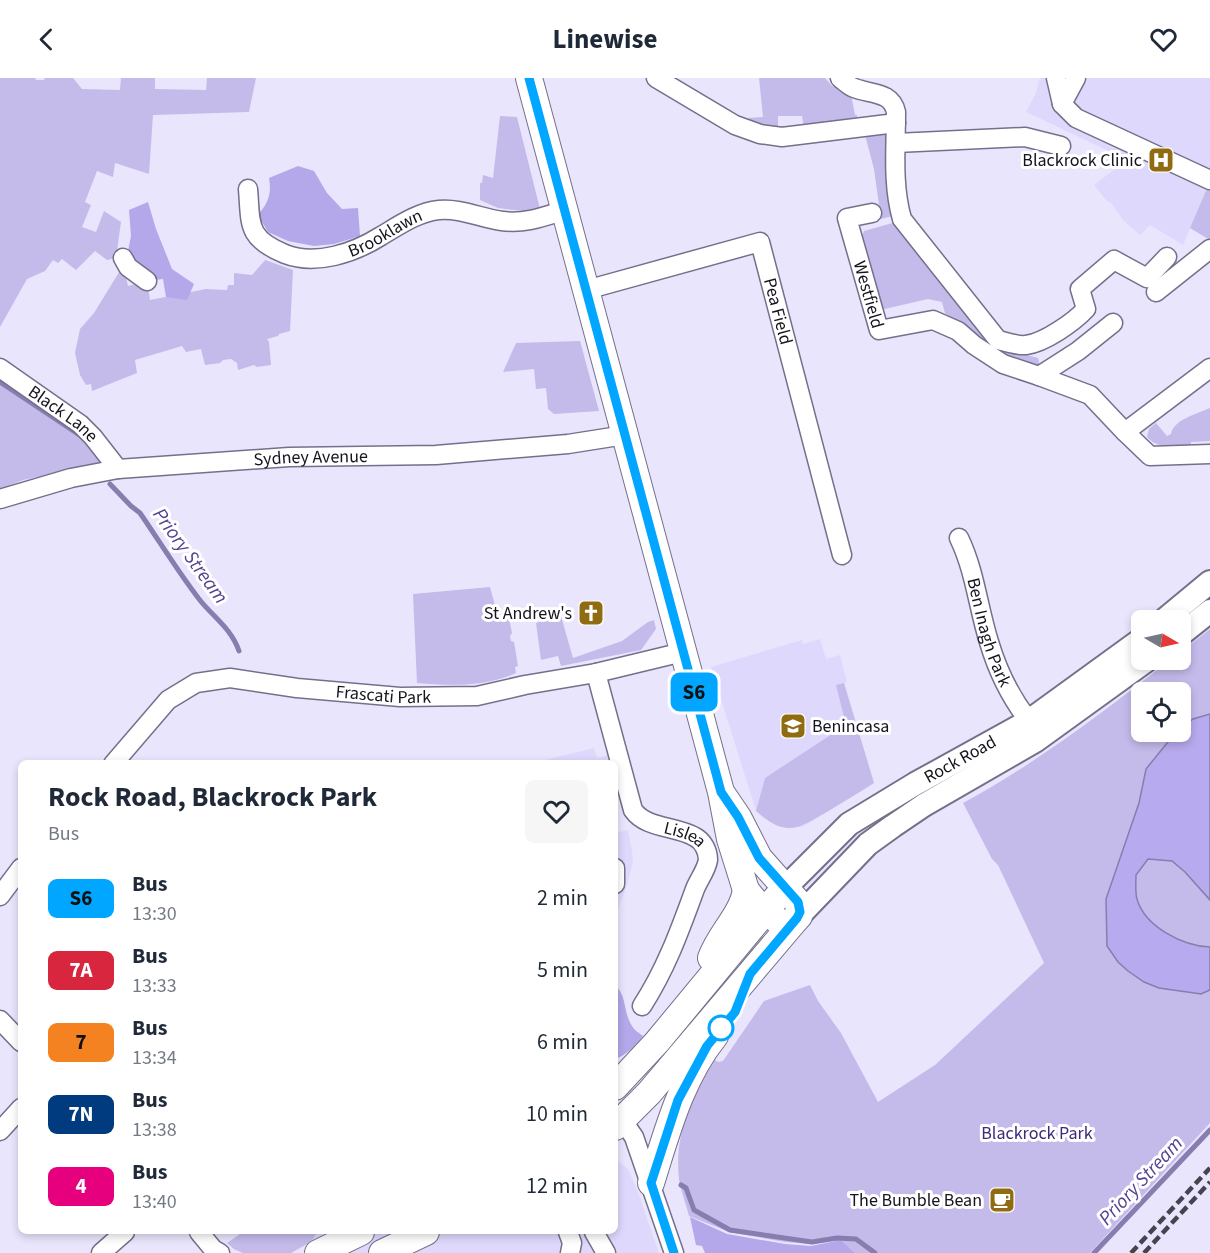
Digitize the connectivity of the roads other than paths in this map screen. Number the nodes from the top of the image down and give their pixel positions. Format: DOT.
graph roads {
  1 [pos="529,78"];
  2 [pos="656,78"];
  3 [pos="840,78"];
  4 [pos="1056,78"];
  5 [pos="1076,78"];
  6 [pos="1062,104"];
  7 [pos="896,123"];
  8 [pos="896,143"];
  9 [pos="1061,146"];
  10 [pos="1210,180"];
  11 [pos="248,189"];
  12 [pos="565,210"];
  13 [pos="872,213"];
  14 [pos="1210,249"];
  15 [pos="123,258"];
  16 [pos="1167,258"];
  17 [pos="147,281"];
  18 [pos="586,290"];
  19 [pos="1156,292"];
  20 [pos="1113,324"];
  21 [pos="0,368"];
  22 [pos="1210,368"];
  23 [pos="1039,376"];
  24 [pos="1125,432"];
  25 [pos="625,435"];
  26 [pos="1210,454"];
  27 [pos="118,469"];
  28 [pos="0,499"];
  29 [pos="959,538"];
  30 [pos="842,555"];
  31 [pos="1210,582"];
  32 [pos="1176,610"];
  33 [pos="1210,611"];
  34 [pos="1191,626"];
  35 [pos="1131,647"];
  36 [pos="684,651"];
  37 [pos="1133,670"];
  38 [pos="596,673"];
  39 [pos="1029,721"];
  40 [pos="116,760"];
  41 [pos="721,792"];
  42 [pos="18,872"];
  43 [pos="785,888"];
  44 [pos="746,890"];
  45 [pos="0,896"];
  46 [pos="765,910"];
  47 [pos="797,918"];
  48 [pos="750,974"];
  49 [pos="702,987"];
  50 [pos="642,1006"];
  51 [pos="0,1020"];
  52 [pos="18,1039"];
  53 [pos="618,1085"];
  54 [pos="18,1111"];
  55 [pos="618,1120"];
  56 [pos="0,1131"];
  57 [pos="651,1183"];
  58 [pos="123,1234"];
  59 [pos="202,1234"];
  60 [pos="355,1234"];
  61 [pos="422,1234"];
  62 [pos="569,1234"];
  63 [pos="595,1234"];
  64 [pos="328,1243"];
  65 [pos="217,1251"];
  66 [pos="101,1253"];
  67 [pos="382,1253"];
  68 [pos="570,1253"];
  69 [pos="606,1253"];
  70 [pos="674,1253"];
  1 -- 12 [label="highway"];
  2 -- 7 [label="street"];
  3 -- 7 [label="street"];
  4 -- 6 [label="street"];
  5 -- 6 [label="street"];
  6 -- 10 [label="street"];
  7 -- 8 [label="street"];
  8 -- 9 [label="street"];
  8 -- 16 [label="street"];
  11 -- 12 [label="street, Brooklawn"];
  12 -- 18 [label="highway"];
  13 -- 23 [label="street, Westfield"];
  14 -- 19 [label="street"];
  15 -- 17 [label="street"];
  18 -- 25 [label="highway"];
  18 -- 30 [label="street, Pea Field"];
  20 -- 23 [label="street"];
  21 -- 27 [label="street, Black Lane"];
  22 -- 24 [label="street"];
  23 -- 24 [label="street"];
  24 -- 26 [label="street"];
  25 -- 27 [label="street, Sydney Avenue"];
  25 -- 36 [label="highway"];
  27 -- 28 [label="street, Sydney Avenue"];
  29 -- 39 [label="street, Ben Inagh Park"];
  31 -- 32 [label="main road"];
  33 -- 34 [label="main road"];
  35 -- 39 [label="main road, Rock Road"];
  36 -- 38 [label="street, Frascati Park"];
  36 -- 41 [label="highway"];
  37 -- 47 [label="main road, Rock Road"];
  38 -- 40 [label="street, Frascati Park"];
  38 -- 50 [label="street, Lislea"];
  39 -- 43 [label="main road, Rock Road"];
  41 -- 43 [label="highway"];
  41 -- 44 [label="highway"];
  42 -- 45 [label="street"];
  43 -- 46 [label="highway"];
  43 -- 47 [label="highway"];
  44 -- 46 [label="highway"];
  44 -- 49 [label="highway"];
  46 -- 47 [label="highway"];
  46 -- 49 [label="highway"];
  47 -- 48 [label="highway"];
  48 -- 55 [label="highway"];
  48 -- 57 [label="highway"];
  49 -- 53 [label="highway"];
  51 -- 52 [label="street"];
  54 -- 56 [label="street"];
  55 -- 57 [label="street"];
  57 -- 70 [label="street"];
  58 -- 66 [label="street"];
  59 -- 65 [label="street"];
  60 -- 64 [label="highway"];
  61 -- 67 [label="highway"];
  62 -- 68 [label="street"];
  63 -- 69 [label="street"];
}
